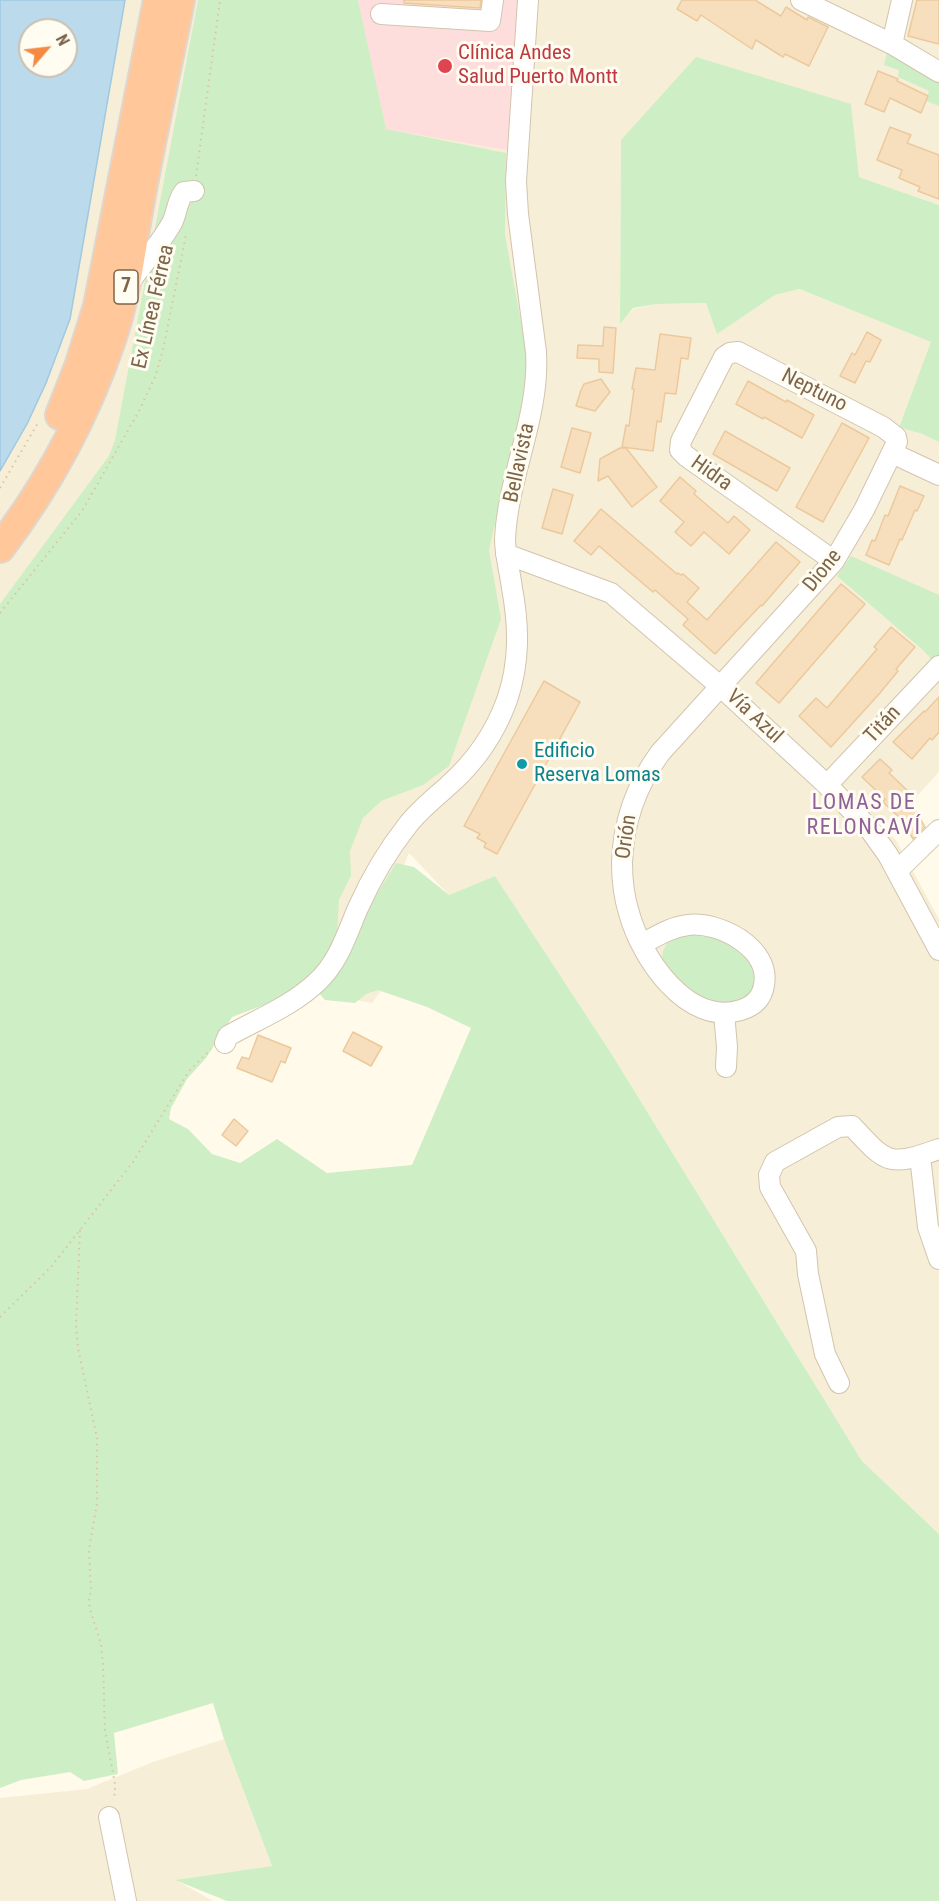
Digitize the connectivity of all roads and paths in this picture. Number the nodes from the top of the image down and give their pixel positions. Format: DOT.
graph roads {
  1 [pos="158,0"];
  2 [pos="180,0"];
  3 [pos="220,0"];
  4 [pos="493,0"];
  5 [pos="528,0"];
  6 [pos="801,0"];
  7 [pos="902,0"];
  8 [pos="381,14"];
  9 [pos="892,44"];
  10 [pos="939,72"];
  11 [pos="194,191"];
  12 [pos="138,212"];
  13 [pos="179,226"];
  14 [pos="125,287"];
  15 [pos="730,352"];
  16 [pos="894,445"];
  17 [pos="939,475"];
  18 [pos="0,515"];
  19 [pos="0,548"];
  20 [pos="506,554"];
  21 [pos="834,561"];
  22 [pos="0,613"];
  23 [pos="939,666"];
  24 [pos="721,687"];
  25 [pos="828,785"];
  26 [pos="939,830"];
  27 [pos="897,871"];
  28 [pos="642,944"];
  29 [pos="939,950"];
  30 [pos="724,1013"];
  31 [pos="225,1043"];
  32 [pos="726,1067"];
  33 [pos="939,1149"];
  34 [pos="920,1156"];
  35 [pos="80,1230"];
  36 [pos="939,1260"];
  37 [pos="0,1317"];
  38 [pos="839,1383"];
  39 [pos="109,1816"];
  40 [pos="126,1901"];
  1 -- 18 [label="highway, 7"];
  2 -- 12 [label="highway, 7"];
  3 -- 11 [label="path"];
  4 -- 8 [label="street"];
  5 -- 20 [label="street, Bellavista"];
  6 -- 9 [label="street"];
  7 -- 9 [label="street"];
  9 -- 10 [label="street"];
  11 -- 13 [label="street"];
  12 -- 13 [label="street"];
  12 -- 14 [label="highway, 7"];
  13 -- 14 [label="street"];
  13 -- 22 [label="path, Ex Línea Férrea"];
  14 -- 19 [label="highway, 7"];
  15 -- 16 [label="street, Neptuno"];
  15 -- 21 [label="street, Hidra"];
  16 -- 17 [label="street, Neptuno"];
  16 -- 21 [label="street, Dione"];
  20 -- 24 [label="street, Vía Azul"];
  20 -- 31 [label="street, Bellavista"];
  21 -- 24 [label="street, Dione"];
  23 -- 25 [label="street, Titán"];
  24 -- 25 [label="street, Vía Azul"];
  24 -- 28 [label="street, Orión"];
  25 -- 27 [label="street, Vía Azul"];
  26 -- 27 [label="street"];
  27 -- 29 [label="street, Vía Azul"];
  28 -- 30 [label="street, Orión"];
  28 -- 30 [label="street"];
  30 -- 32 [label="street"];
  31 -- 35 [label="path"];
  33 -- 34 [label="street"];
  34 -- 36 [label="street"];
  34 -- 38 [label="street"];
  35 -- 37 [label="path"];
  35 -- 39 [label="path"];
  39 -- 40 [label="street"];
}
